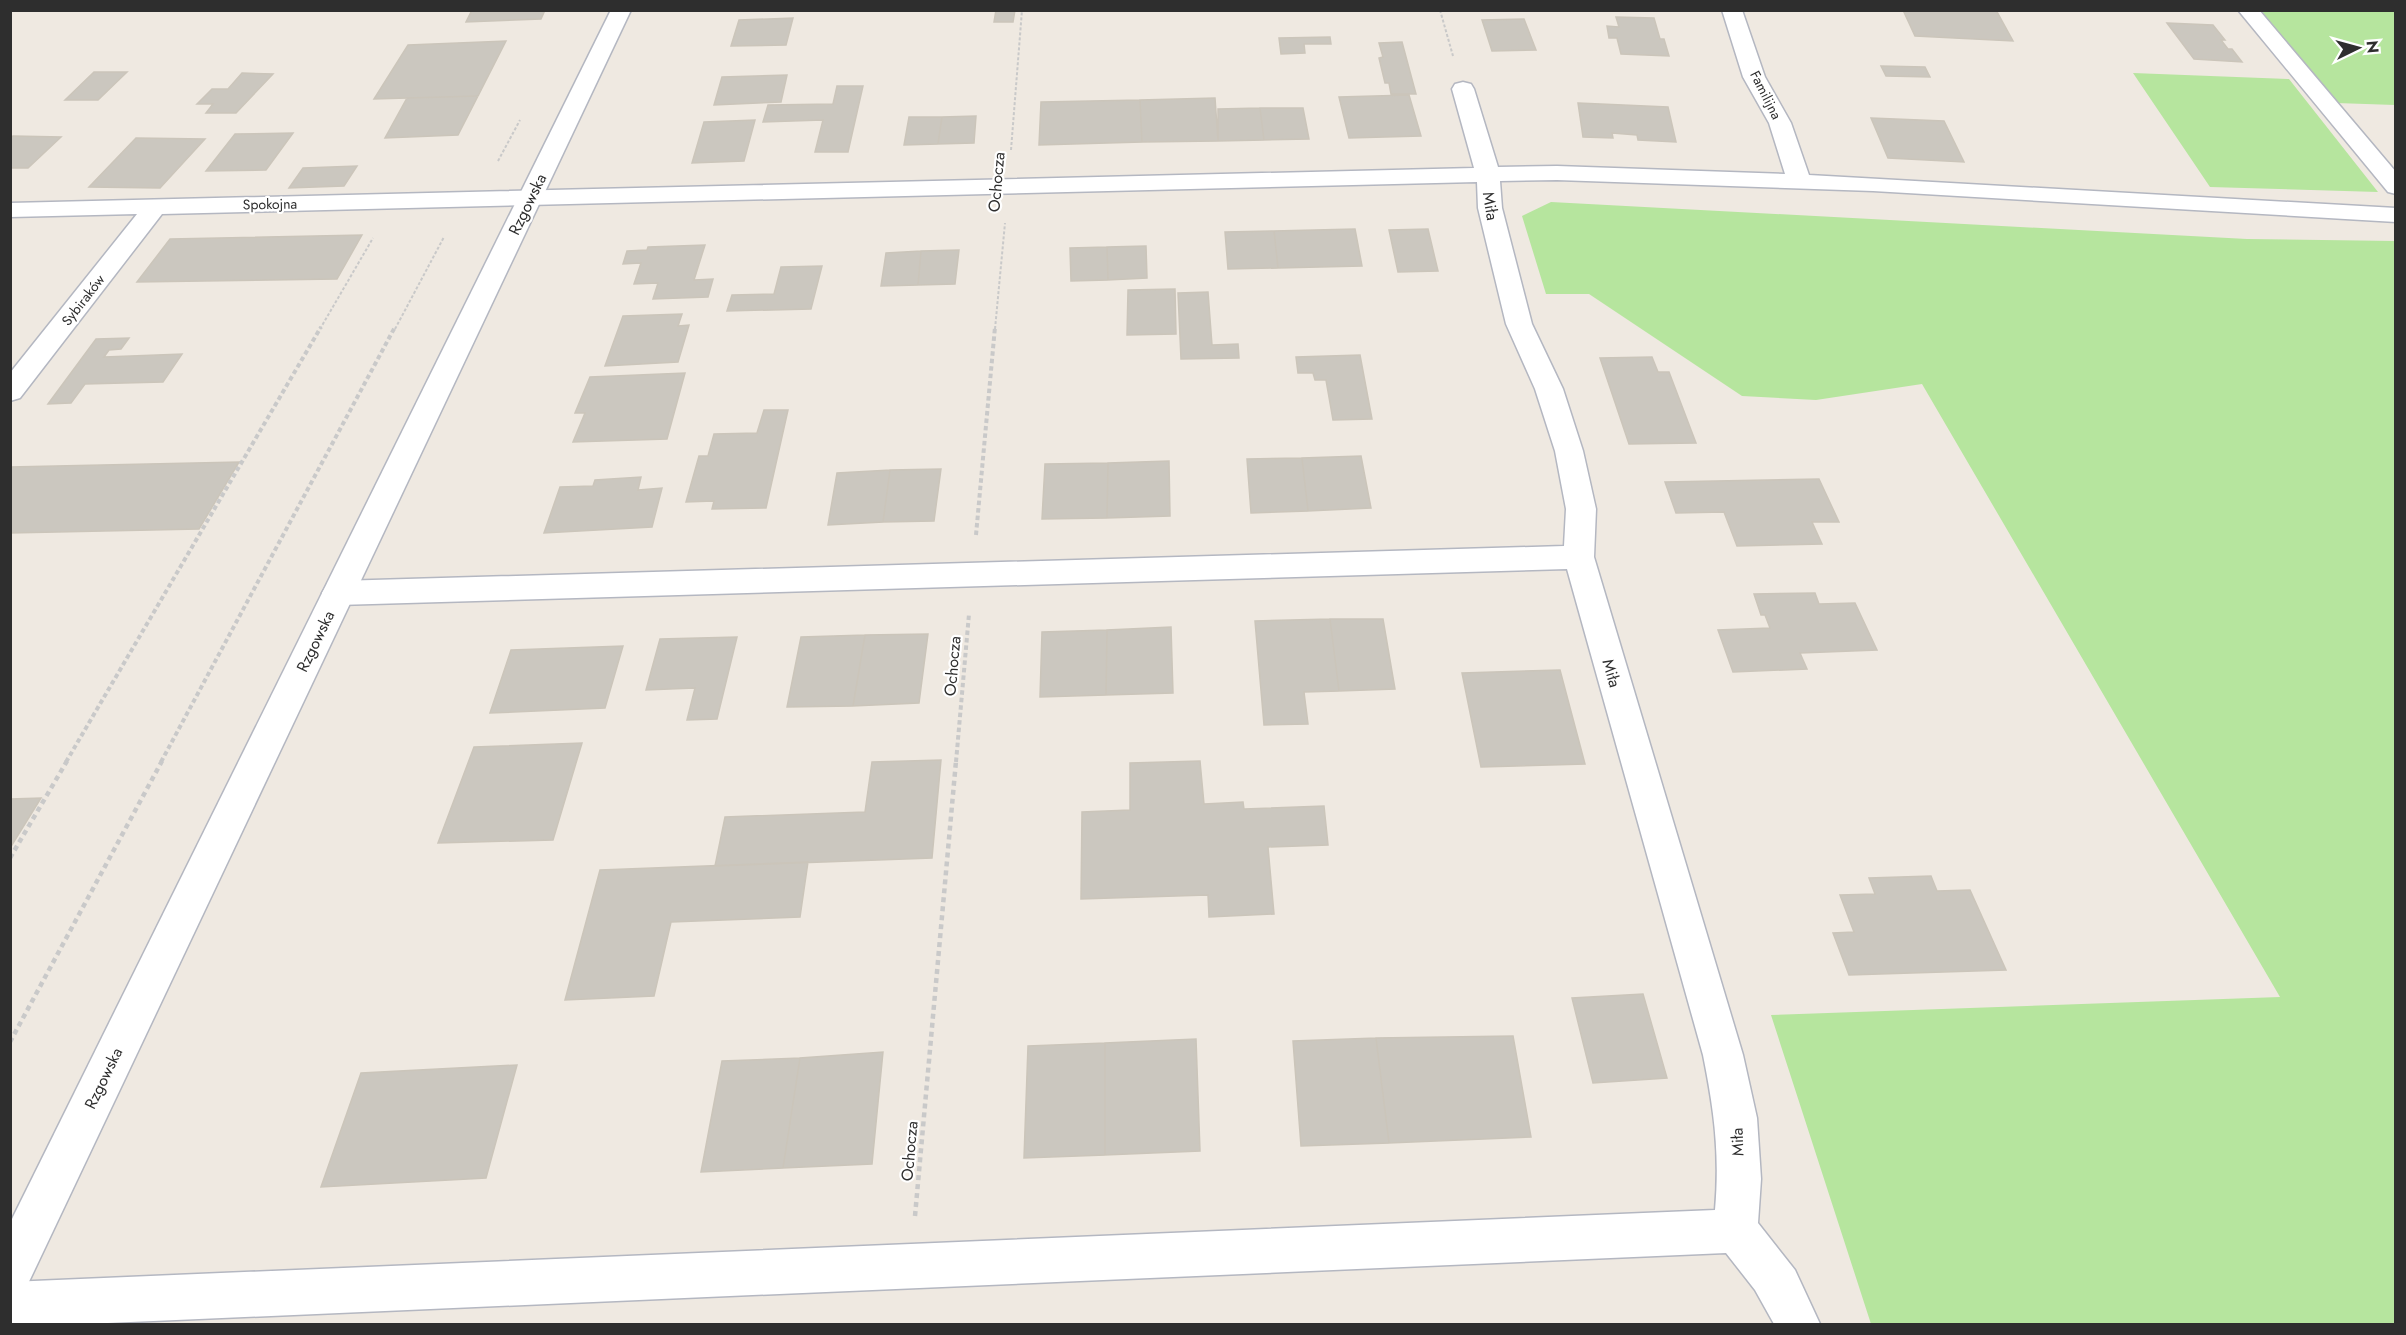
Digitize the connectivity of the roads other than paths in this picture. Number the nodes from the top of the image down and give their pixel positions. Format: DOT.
graph roads {
  1 [pos="621,10"];
  2 [pos="1732,10"];
  3 [pos="2248,10"];
  4 [pos="1463,89"];
  5 [pos="1488,176"];
  6 [pos="1800,180"];
  7 [pos="2396,187"];
  8 [pos="530,198"];
  9 [pos="155,207"];
  10 [pos="10,210"];
  11 [pos="2396,215"];
  12 [pos="10,392"];
  13 [pos="1579,557"];
  14 [pos="338,593"];
  15 [pos="1735,1231"];
  16 [pos="10,1272"];
  17 [pos="10,1305"];
  18 [pos="1797,1324"];
  1 -- 8 [label="street, Rzgowska"];
  2 -- 6 [label="street, Familijna"];
  3 -- 7 [label="street"];
  4 -- 5 [label="street, Miła"];
  5 -- 6 [label="street, Spokojna"];
  5 -- 8 [label="street, Spokojna"];
  5 -- 13 [label="street, Miła"];
  6 -- 11 [label="street, Spokojna"];
  8 -- 9 [label="street, Spokojna"];
  8 -- 14 [label="street, Rzgowska"];
  9 -- 10 [label="street, Spokojna"];
  9 -- 12 [label="street, Sybiraków"];
  13 -- 14 [label="street"];
  13 -- 15 [label="street, Miła"];
  14 -- 16 [label="street, Rzgowska"];
  15 -- 17 [label="street"];
  15 -- 18 [label="street"];
}
